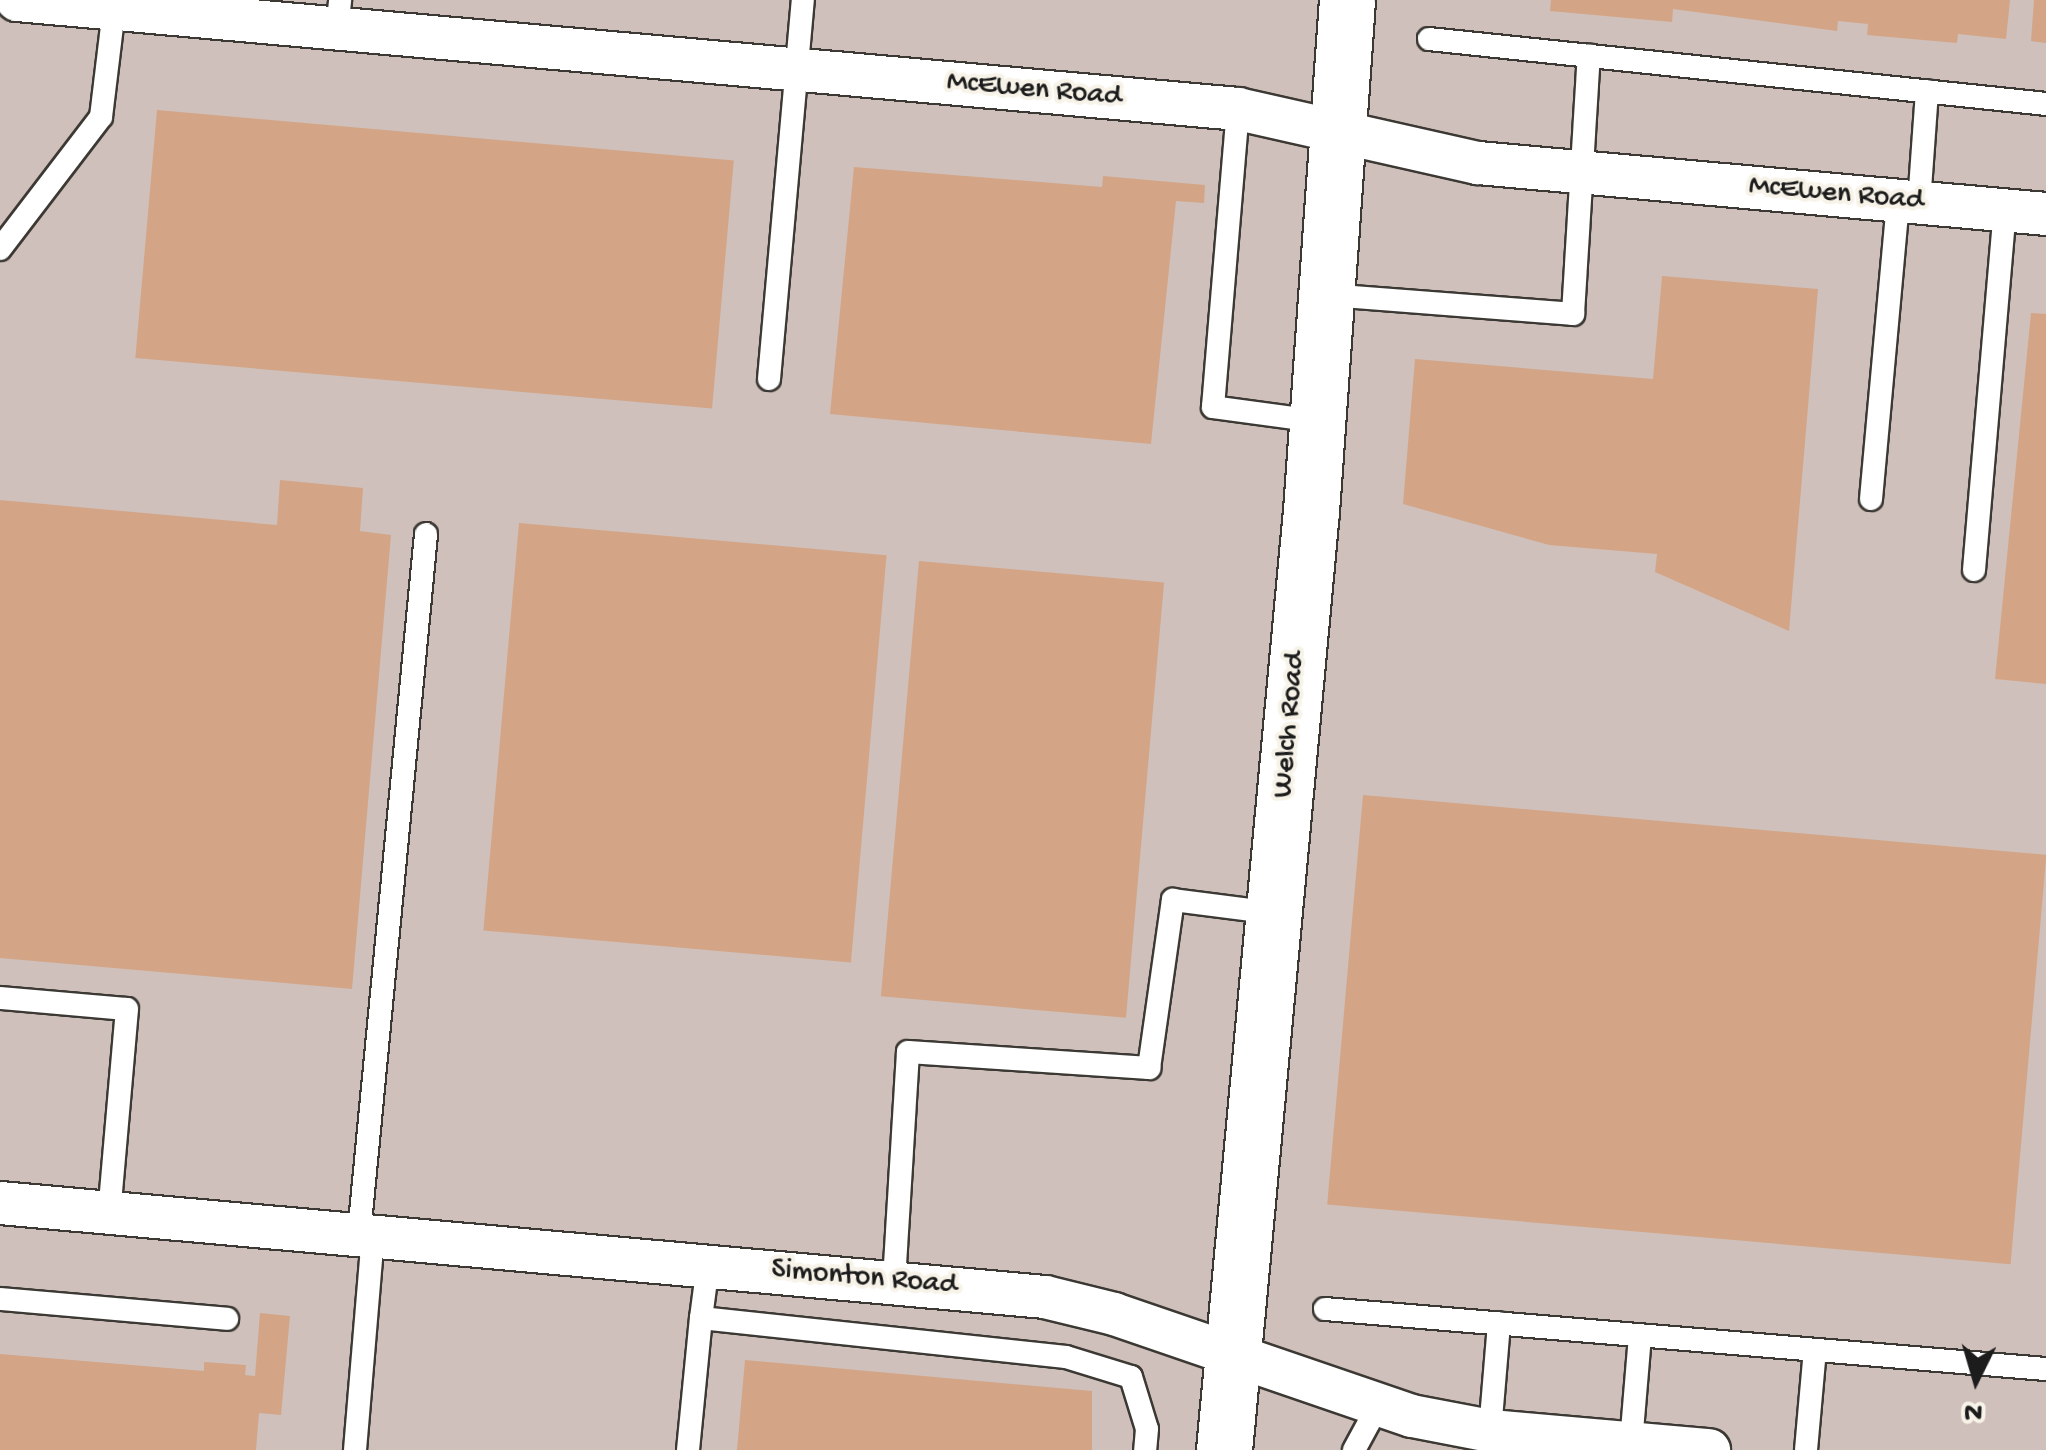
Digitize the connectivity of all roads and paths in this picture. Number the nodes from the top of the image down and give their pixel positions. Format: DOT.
graph roads {
  1 [pos="17,0"];
  2 [pos="802,0"];
  3 [pos="1348,0"];
  4 [pos="172,7"];
  5 [pos="114,9"];
  6 [pos="339,15"];
  7 [pos="1429,39"];
  8 [pos="1589,55"];
  9 [pos="796,71"];
  10 [pos="1927,91"];
  11 [pos="2046,104"];
  12 [pos="1238,109"];
  13 [pos="1343,128"];
  14 [pos="1582,171"];
  15 [pos="1908,201"];
  16 [pos="2026,212"];
  17 [pos="0,249"];
  18 [pos="1328,295"];
  19 [pos="770,380"];
  20 [pos="1318,422"];
  21 [pos="1871,499"];
  22 [pos="426,534"];
  23 [pos="1974,570"];
  24 [pos="1274,913"];
  25 [pos="0,998"];
  26 [pos="0,1203"];
  27 [pos="109,1212"];
  28 [pos="366,1235"];
  29 [pos="708,1265"];
  30 [pos="894,1281"];
  31 [pos="0,1299"];
  32 [pos="1325,1309"];
  33 [pos="701,1318"];
  34 [pos="227,1319"];
  35 [pos="1498,1323"];
  36 [pos="1640,1335"];
  37 [pos="1815,1350"];
  38 [pos="1232,1357"];
  39 [pos="2046,1369"];
  40 [pos="1379,1404"];
  41 [pos="1490,1431"];
  42 [pos="1631,1442"];
  43 [pos="355,1450"];
  44 [pos="688,1450"];
  45 [pos="1145,1450"];
  46 [pos="1224,1450"];
  47 [pos="1354,1450"];
  48 [pos="1710,1450"];
  49 [pos="1806,1450"];
  1 -- 5 [label="street, McEwen Road"];
  2 -- 9 [label="lane"];
  3 -- 13 [label="street, Welch Road"];
  4 -- 5 [label="street, McEwen Road"];
  4 -- 6 [label="street, McEwen Road"];
  5 -- 17 [label="lane"];
  6 -- 9 [label="street, McEwen Road"];
  7 -- 8 [label="lane"];
  8 -- 10 [label="lane"];
  8 -- 14 [label="lane"];
  9 -- 12 [label="street, McEwen Road"];
  9 -- 19 [label="lane"];
  10 -- 11 [label="lane"];
  10 -- 15 [label="lane"];
  12 -- 13 [label="street, McEwen Road"];
  12 -- 20 [label="lane"];
  13 -- 14 [label="street, McEwen Road"];
  13 -- 18 [label="street, Welch Road"];
  14 -- 15 [label="street, McEwen Road"];
  14 -- 18 [label="lane"];
  15 -- 16 [label="street, McEwen Road"];
  15 -- 21 [label="lane"];
  16 -- 23 [label="lane"];
  18 -- 20 [label="street, Welch Road"];
  20 -- 24 [label="street, Welch Road"];
  22 -- 28 [label="lane"];
  24 -- 30 [label="lane"];
  24 -- 38 [label="street, Welch Road"];
  25 -- 27 [label="lane"];
  26 -- 27 [label="street, Simonton Road"];
  27 -- 28 [label="street, Simonton Road"];
  28 -- 29 [label="street, Simonton Road"];
  28 -- 43 [label="lane"];
  29 -- 30 [label="street, Simonton Road"];
  29 -- 33 [label="lane"];
  30 -- 38 [label="street, Simonton Road"];
  31 -- 34 [label="lane"];
  32 -- 35 [label="lane"];
  33 -- 44 [label="lane"];
  33 -- 45 [label="lane"];
  35 -- 36 [label="lane"];
  35 -- 41 [label="lane"];
  36 -- 37 [label="lane"];
  36 -- 42 [label="lane"];
  37 -- 39 [label="lane"];
  37 -- 49 [label="lane"];
  38 -- 40 [label="street, Simonton Road"];
  38 -- 46 [label="street, Welch Road"];
  40 -- 41 [label="street, Simonton Road"];
  40 -- 47 [label="lane"];
  41 -- 42 [label="street, Simonton Road"];
  42 -- 48 [label="street, Simonton Road"];
}
